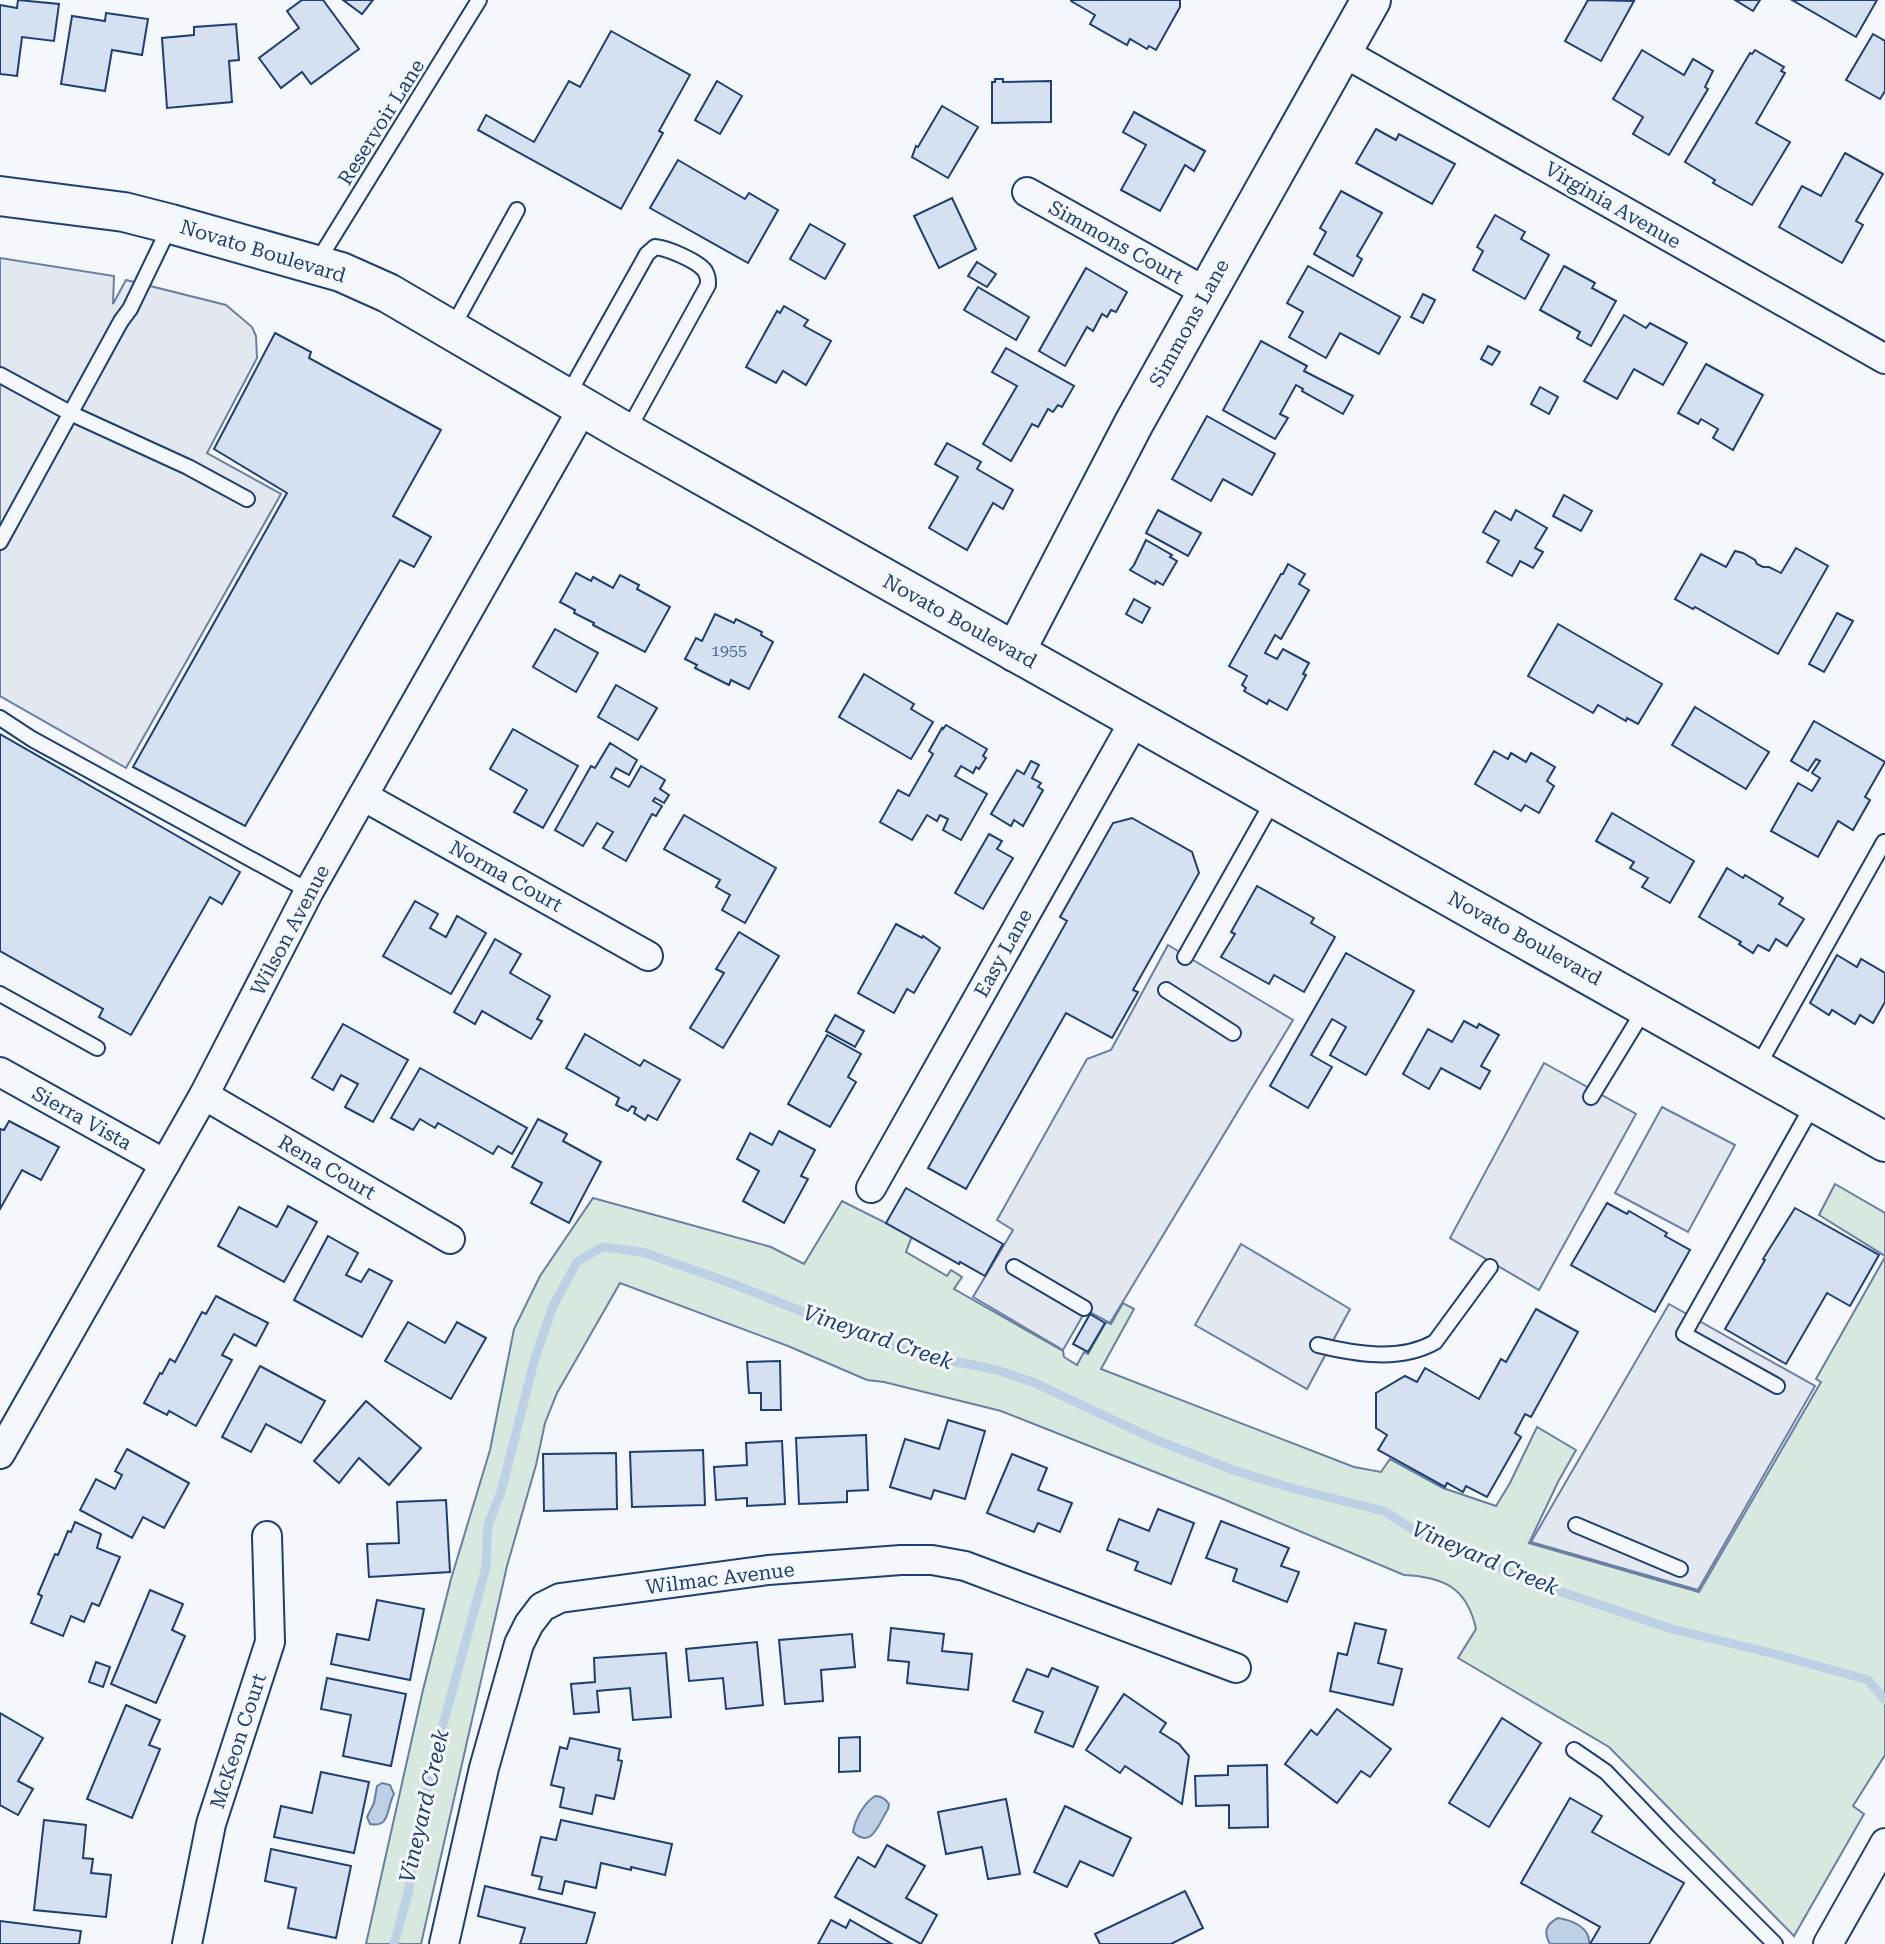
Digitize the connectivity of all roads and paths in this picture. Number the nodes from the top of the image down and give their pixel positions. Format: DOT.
graph roads {
  1 [pos="479,0"];
  2 [pos="1371,0"];
  3 [pos="1341,51"];
  4 [pos="1027,192"];
  5 [pos="0,196"];
  6 [pos="517,210"];
  7 [pos="171,224"];
  8 [pos="316,265"];
  9 [pos="1206,292"];
  10 [pos="451,330"];
  11 [pos="1885,359"];
  12 [pos="0,375"];
  13 [pos="575,402"];
  14 [pos="70,413"];
  15 [pos="627,433"];
  16 [pos="247,499"];
  17 [pos="0,542"];
  18 [pos="1015,652"];
  19 [pos="0,718"];
  20 [pos="1136,718"];
  21 [pos="363,796"];
  22 [pos="1275,797"];
  23 [pos="1884,842"];
  24 [pos="309,891"];
  25 [pos="648,956"];
  26 [pos="1185,957"];
  27 [pos="1166,990"];
  28 [pos="0,994"];
  29 [pos="1646,1006"];
  30 [pos="1233,1033"];
  31 [pos="97,1048"];
  32 [pos="1757,1069"];
  33 [pos="0,1072"];
  34 [pos="204,1095"];
  35 [pos="1591,1097"];
  36 [pos="1814,1101"];
  37 [pos="1885,1142"];
  38 [pos="165,1164"];
  39 [pos="871,1188"];
  40 [pos="450,1239"];
  41 [pos="1014,1267"];
  42 [pos="1490,1267"];
  43 [pos="1084,1308"];
  44 [pos="1318,1345"];
  45 [pos="1777,1386"];
  46 [pos="0,1454"];
  47 [pos="1576,1525"];
  48 [pos="267,1536"];
  49 [pos="1680,1569"];
  50 [pos="1236,1668"];
  51 [pos="1574,1750"];
  52 [pos="1885,1843"];
  53 [pos="187,1944"];
  54 [pos="444,1944"];
  55 [pos="1775,1944"];
  56 [pos="1828,1944"];
  1 -- 8 [label="lane, Reservoir Lane"];
  2 -- 3 [label="main road, Simmons Lane"];
  3 -- 9 [label="main road, Simmons Lane"];
  3 -- 11 [label="street, Virginia Avenue"];
  4 -- 9 [label="street, Simmons Court"];
  5 -- 7 [label="main road, Novato Boulevard"];
  6 -- 10 [label="lane"];
  7 -- 8 [label="main road, Novato Boulevard"];
  7 -- 14 [label="lane"];
  8 -- 10 [label="main road, Novato Boulevard"];
  9 -- 18 [label="main road, Simmons Lane"];
  10 -- 13 [label="main road, Novato Boulevard"];
  12 -- 14 [label="lane"];
  13 -- 15 [label="main road, Novato Boulevard"];
  13 -- 15 [label="lane"];
  13 -- 21 [label="street, Wilson Avenue"];
  14 -- 16 [label="lane"];
  14 -- 17 [label="lane"];
  15 -- 18 [label="main road, Novato Boulevard"];
  18 -- 20 [label="main road, Novato Boulevard"];
  19 -- 24 [label="lane"];
  20 -- 22 [label="main road, Novato Boulevard"];
  20 -- 39 [label="street, Easy Lane"];
  21 -- 24 [label="street, Wilson Avenue"];
  21 -- 25 [label="street, Norma Court"];
  22 -- 26 [label="lane"];
  22 -- 29 [label="main road, Novato Boulevard"];
  23 -- 32 [label="lane"];
  24 -- 34 [label="street, Wilson Avenue"];
  27 -- 30 [label="lane"];
  28 -- 31 [label="lane"];
  29 -- 32 [label="main road, Novato Boulevard"];
  29 -- 35 [label="lane"];
  32 -- 36 [label="main road, Novato Boulevard"];
  33 -- 38 [label="street, Sierra Vista"];
  34 -- 38 [label="street, Wilson Avenue"];
  34 -- 40 [label="street, Rena Court"];
  36 -- 37 [label="main road, Novato Boulevard"];
  36 -- 45 [label="lane"];
  38 -- 46 [label="street, Wilson Avenue"];
  41 -- 43 [label="lane"];
  42 -- 44 [label="lane"];
  47 -- 49 [label="lane"];
  48 -- 53 [label="street, McKeon Court"];
  50 -- 54 [label="street, Wilmac Avenue"];
  51 -- 55 [label="lane"];
  52 -- 56 [label="street"];
}
